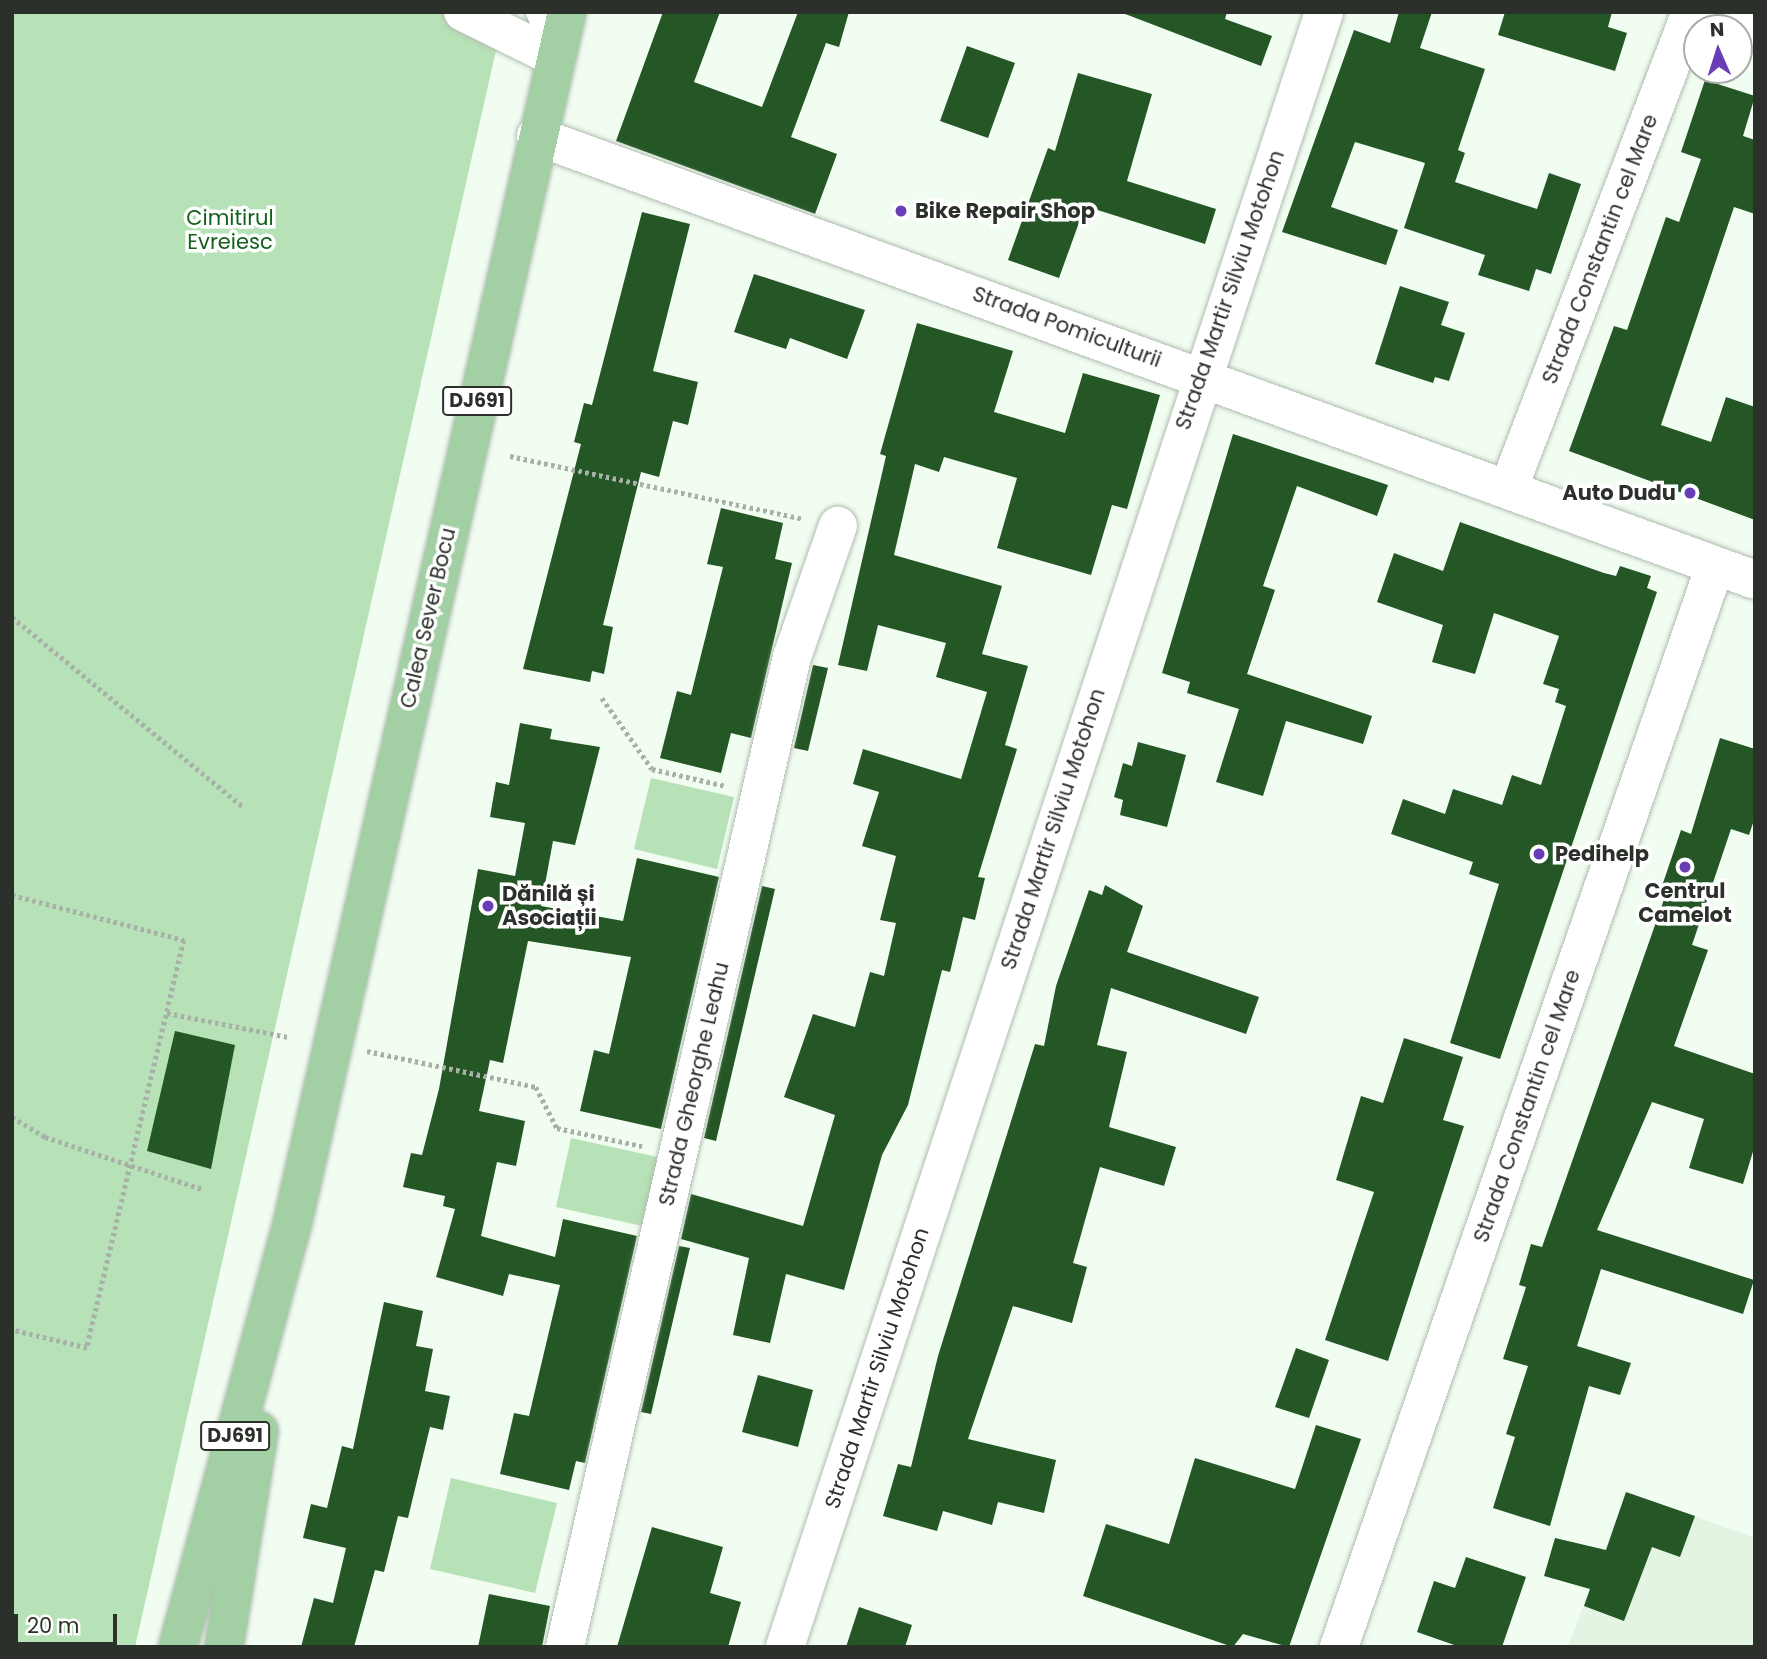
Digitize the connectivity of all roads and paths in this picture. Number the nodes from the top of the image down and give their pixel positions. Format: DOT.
graph roads {
  1 [pos="463,12"];
  2 [pos="535,12"];
  3 [pos="566,12"];
  4 [pos="1324,12"];
  5 [pos="1692,12"];
  6 [pos="1699,12"];
  7 [pos="1755,32"];
  8 [pos="556,58"];
  9 [pos="536,136"];
  10 [pos="1201,375"];
  11 [pos="510,456"];
  12 [pos="1509,486"];
  13 [pos="838,526"];
  14 [pos="1715,566"];
  15 [pos="1755,580"];
  16 [pos="12,617"];
  17 [pos="602,698"];
  18 [pos="761,794"];
  19 [pos="242,806"];
  20 [pos="12,895"];
  21 [pos="167,1013"];
  22 [pos="288,1037"];
  23 [pos="359,1049"];
  24 [pos="12,1117"];
  25 [pos="678,1154"];
  26 [pos="130,1168"];
  27 [pos="202,1189"];
  28 [pos="292,1225"];
  29 [pos="12,1330"];
  30 [pos="178,1647"];
  31 [pos="224,1647"];
  32 [pos="565,1647"];
  33 [pos="785,1647"];
  34 [pos="1339,1647"];
  1 -- 8 [label="street"];
  2 -- 8 [label="lane"];
  3 -- 8 [label="main road, Calea Sever Bocu / DJ691"];
  4 -- 10 [label="street, Strada Martir Silviu Motohon"];
  5 -- 12 [label="street, Strada Constantin cel Mare"];
  6 -- 7 [label="street"];
  8 -- 9 [label="main road, Calea Sever Bocu / DJ691"];
  9 -- 10 [label="street, Strada Pomiculturii"];
  9 -- 28 [label="main road, Calea Sever Bocu / DJ691"];
  10 -- 12 [label="street, Strada Pomiculturii"];
  10 -- 33 [label="street, Strada Martir Silviu Motohon"];
  11 -- 13 [label="path"];
  12 -- 14 [label="street, Strada Pomiculturii"];
  13 -- 18 [label="street, Strada Gheorghe Leahu"];
  14 -- 15 [label="street, Strada Pomiculturii"];
  14 -- 34 [label="street, Strada Constantin cel Mare"];
  16 -- 19 [label="path"];
  17 -- 18 [label="path"];
  18 -- 25 [label="street, Strada Gheorghe Leahu"];
  20 -- 21 [label="path"];
  21 -- 22 [label="path"];
  21 -- 26 [label="path"];
  23 -- 25 [label="path"];
  24 -- 26 [label="path"];
  25 -- 32 [label="street, Strada Gheorghe Leahu"];
  26 -- 27 [label="path"];
  26 -- 29 [label="path"];
  28 -- 30 [label="main road, Calea Sever Bocu / DJ691"];
  28 -- 31 [label="main road, Calea Sever Bocu / DJ691"];
}
